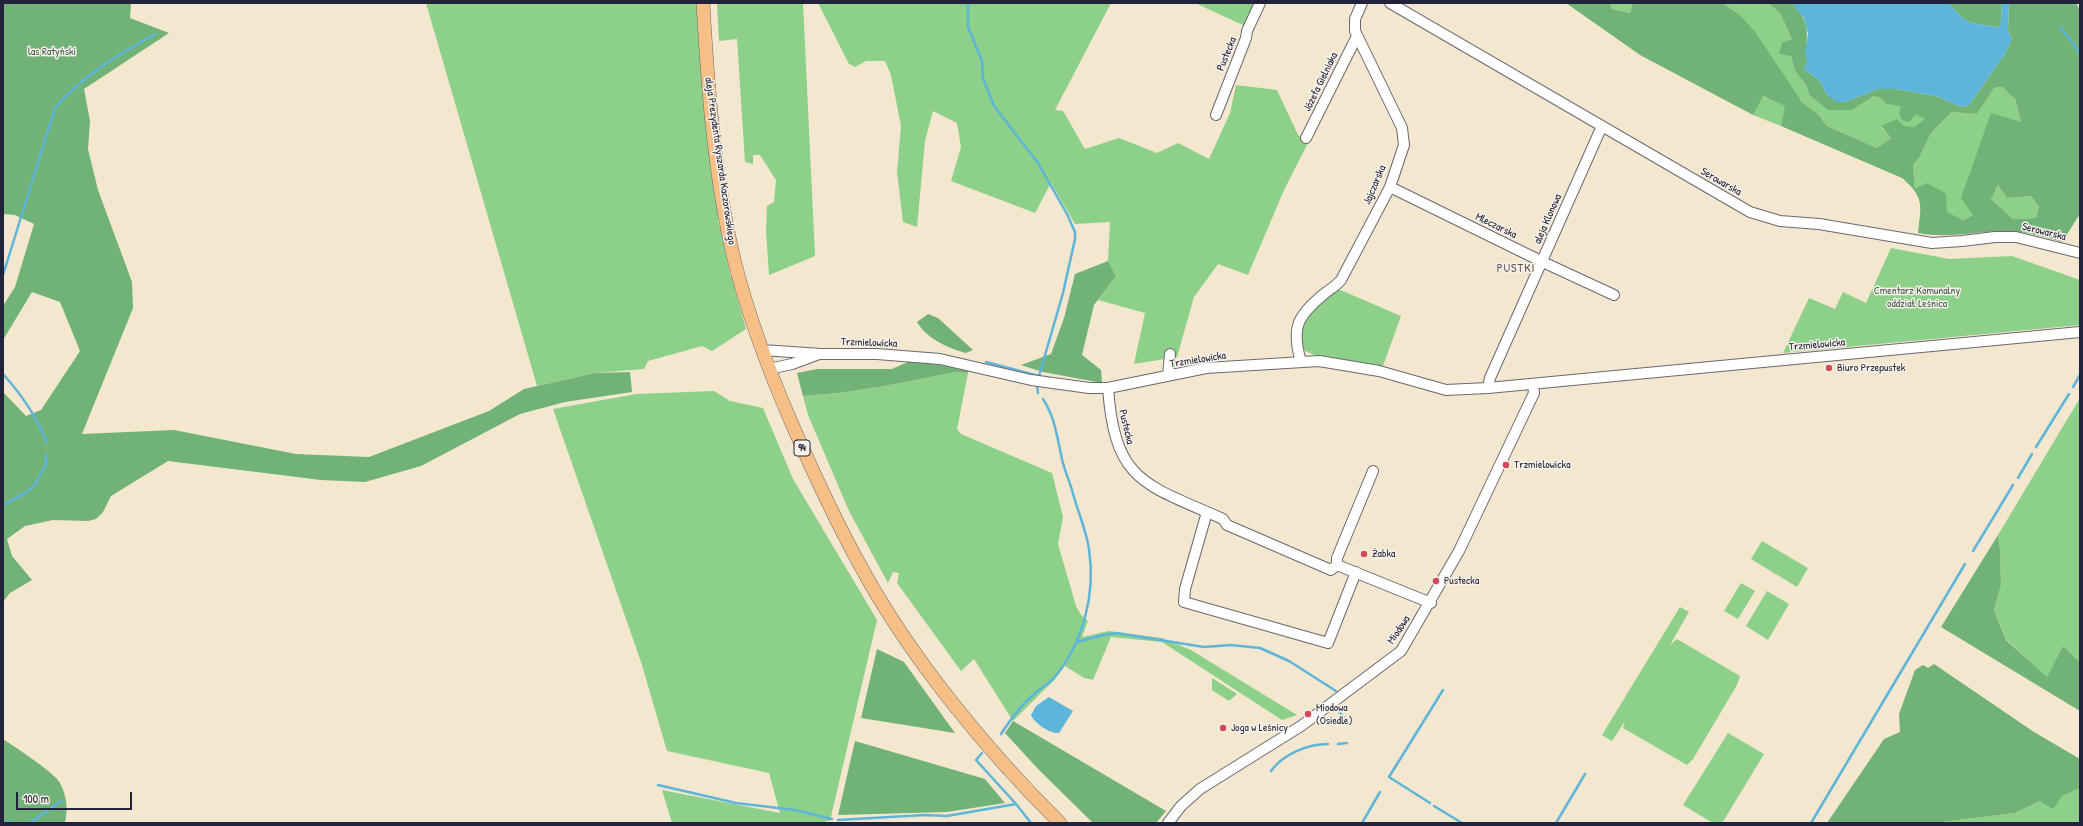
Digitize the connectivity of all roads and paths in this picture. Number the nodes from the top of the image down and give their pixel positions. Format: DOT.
graph roads {
  1 [pos="703,3"];
  2 [pos="1260,3"];
  3 [pos="1362,3"];
  4 [pos="1390,3"];
  5 [pos="1357,36"];
  6 [pos="1216,115"];
  7 [pos="1602,126"];
  8 [pos="1306,138"];
  9 [pos="1390,187"];
  10 [pos="2080,253"];
  11 [pos="1542,262"];
  12 [pos="1614,295"];
  13 [pos="2080,332"];
  14 [pos="762,350"];
  15 [pos="821,354"];
  16 [pos="1170,354"];
  17 [pos="1301,362"];
  18 [pos="769,369"];
  19 [pos="1168,376"];
  20 [pos="1533,384"];
  21 [pos="1108,388"];
  22 [pos="1488,388"];
  23 [pos="1373,471"];
  24 [pos="1207,512"];
  25 [pos="1337,565"];
  26 [pos="1356,572"];
  27 [pos="1431,603"];
  28 [pos="1060,823"];
  29 [pos="1168,823"];
  1 -- 14 [label="main road, aleja Prezydenta Ryszarda Kaczorowskiego / 94"];
  2 -- 6 [label="street, Pustecka"];
  3 -- 5 [label="street, Jajczarska"];
  4 -- 7 [label="street, Serowarska"];
  5 -- 8 [label="street, Józefa Gielniaka"];
  5 -- 9 [label="street, Jajczarska"];
  7 -- 10 [label="street, Serowarska"];
  7 -- 11 [label="street, aleja Klonowa"];
  9 -- 11 [label="street, Mleczarska"];
  9 -- 17 [label="street, Jajczarska"];
  11 -- 12 [label="street, Mleczarska"];
  11 -- 22 [label="street, aleja Klonowa"];
  13 -- 20 [label="street, Trzmielowicka"];
  14 -- 15 [label="street, Trzmielowicka"];
  14 -- 18 [label="main road, aleja Prezydenta Ryszarda Kaczorowskiego / 94"];
  15 -- 18 [label="street, Trzmielowicka"];
  15 -- 21 [label="street, Trzmielowicka"];
  16 -- 19 [label="street"];
  17 -- 19 [label="street, Trzmielowicka"];
  17 -- 22 [label="street, Trzmielowicka"];
  18 -- 28 [label="main road, aleja Prezydenta Ryszarda Kaczorowskiego / 94"];
  19 -- 21 [label="street, Trzmielowicka"];
  20 -- 22 [label="street, Trzmielowicka"];
  20 -- 27 [label="street, Miodowa"];
  21 -- 24 [label="street, Pustecka"];
  23 -- 25 [label="street"];
  24 -- 25 [label="street, Pustecka"];
  24 -- 26 [label="street"];
  25 -- 26 [label="street, Pustecka"];
  26 -- 27 [label="street, Pustecka"];
  27 -- 29 [label="street, Miodowa"];
}
